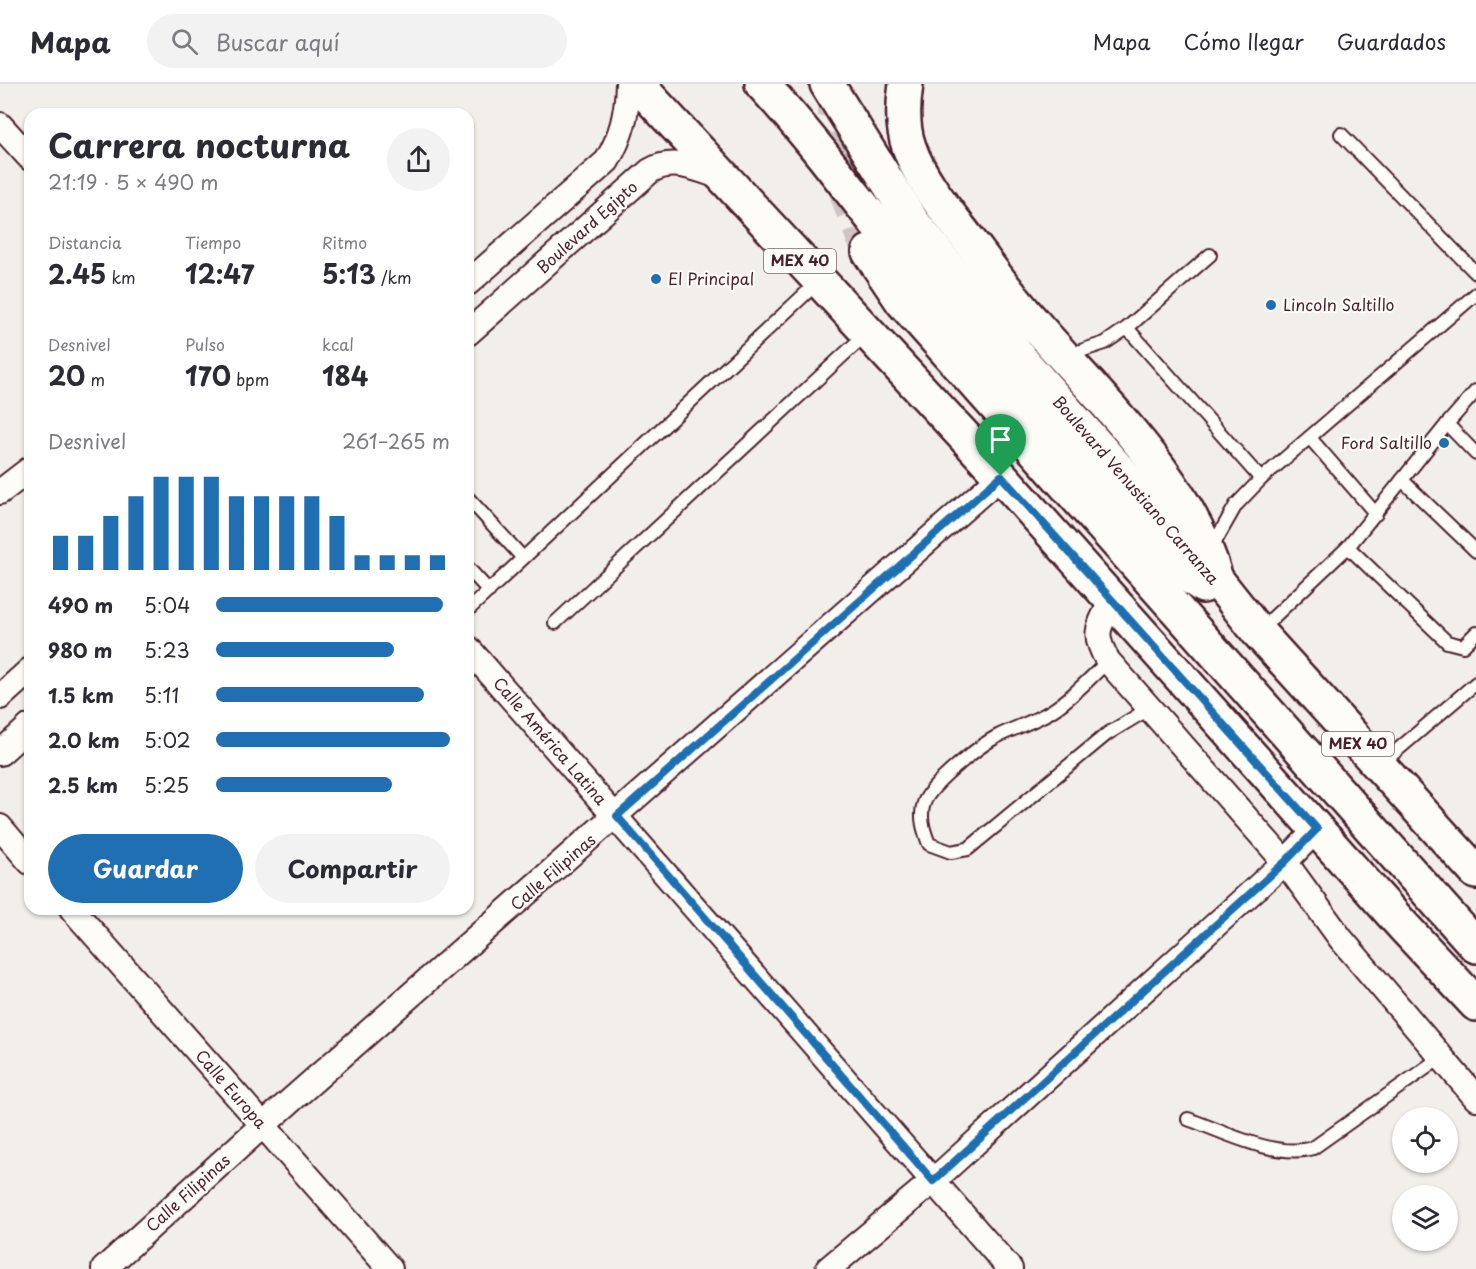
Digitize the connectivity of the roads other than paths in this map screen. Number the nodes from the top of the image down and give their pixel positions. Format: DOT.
graph roads {
  1 [pos="628,84"];
  2 [pos="638,84"];
  3 [pos="827,84"];
  4 [pos="906,84"];
  5 [pos="767,90"];
  6 [pos="0,125"];
  7 [pos="1341,134"];
  8 [pos="24,151"];
  9 [pos="721,177"];
  10 [pos="869,252"];
  11 [pos="1210,255"];
  12 [pos="1476,273"];
  13 [pos="474,278"];
  14 [pos="819,281"];
  15 [pos="1476,294"];
  16 [pos="474,328"];
  17 [pos="1127,328"];
  18 [pos="867,332"];
  19 [pos="1064,356"];
  20 [pos="1476,392"];
  21 [pos="1447,424"];
  22 [pos="1310,438"];
  23 [pos="1476,454"];
  24 [pos="24,474"];
  25 [pos="1001,476"];
  26 [pos="1261,479"];
  27 [pos="1402,480"];
  28 [pos="0,492"];
  29 [pos="474,504"];
  30 [pos="1376,514"];
  31 [pos="1348,547"];
  32 [pos="1476,551"];
  33 [pos="524,558"];
  34 [pos="1212,566"];
  35 [pos="474,575"];
  36 [pos="489,591"];
  37 [pos="1113,599"];
  38 [pos="474,605"];
  39 [pos="555,623"];
  40 [pos="1251,623"];
  41 [pos="1476,633"];
  42 [pos="474,655"];
  43 [pos="1108,661"];
  44 [pos="24,675"];
  45 [pos="1476,683"];
  46 [pos="0,697"];
  47 [pos="1150,708"];
  48 [pos="24,731"];
  49 [pos="0,753"];
  50 [pos="1378,767"];
  51 [pos="617,816"];
  52 [pos="0,827"];
  53 [pos="1317,829"];
  54 [pos="24,854"];
  55 [pos="1285,862"];
  56 [pos="1476,872"];
  57 [pos="77,915"];
  58 [pos="1476,946"];
  59 [pos="1476,1004"];
  60 [pos="1440,1058"];
  61 [pos="1476,1098"];
  62 [pos="1188,1119"];
  63 [pos="262,1125"];
  64 [pos="933,1181"];
  65 [pos="104,1269"];
  66 [pos="390,1269"];
  67 [pos="828,1269"];
  68 [pos="1010,1269"];
  1 -- 13 [label="street"];
  2 -- 9 [label="main road, MEX 40"];
  3 -- 34 [label="main road, Boulevard Venustiano Carranza / MEX 40"];
  4 -- 19 [label="main road"];
  5 -- 40 [label="main road"];
  6 -- 8 [label="street"];
  7 -- 12 [label="lane"];
  9 -- 14 [label="main road, MEX 40"];
  9 -- 16 [label="street, Boulevard Egipto"];
  10 -- 58 [label="main road"];
  11 -- 17 [label="lane"];
  14 -- 18 [label="main road, MEX 40"];
  14 -- 33 [label="lane"];
  15 -- 22 [label="lane"];
  17 -- 19 [label="lane"];
  17 -- 26 [label="lane"];
  18 -- 25 [label="main road, MEX 40"];
  18 -- 39 [label="lane"];
  19 -- 34 [label="main road"];
  20 -- 21 [label="lane"];
  21 -- 23 [label="lane"];
  21 -- 27 [label="lane"];
  22 -- 26 [label="lane"];
  22 -- 30 [label="lane"];
  24 -- 28 [label="street"];
  25 -- 37 [label="main road, MEX 40"];
  25 -- 51 [label="street, Calle Filipinas"];
  26 -- 34 [label="lane"];
  27 -- 30 [label="lane"];
  27 -- 32 [label="lane"];
  29 -- 33 [label="lane"];
  30 -- 31 [label="lane"];
  31 -- 40 [label="lane"];
  31 -- 41 [label="lane"];
  33 -- 36 [label="lane"];
  34 -- 40 [label="main road, Boulevard Venustiano Carranza / MEX 40"];
  35 -- 36 [label="lane"];
  36 -- 38 [label="lane"];
  37 -- 43 [label="street"];
  37 -- 53 [label="main road, MEX 40"];
  40 -- 50 [label="main road, Boulevard Venustiano Carranza / MEX 40"];
  42 -- 51 [label="street, Calle América Latina"];
  43 -- 47 [label="street"];
  43 -- 47 [label="lane"];
  44 -- 46 [label="street"];
  45 -- 50 [label="lane"];
  47 -- 55 [label="street"];
  48 -- 49 [label="street"];
  50 -- 56 [label="main road, Boulevard Venustiano Carranza / MEX 40"];
  51 -- 63 [label="street, Calle Filipinas"];
  51 -- 64 [label="street, Calle América Latina"];
  52 -- 54 [label="street"];
  53 -- 55 [label="street"];
  53 -- 59 [label="main road, MEX 40"];
  55 -- 60 [label="street"];
  55 -- 64 [label="street"];
  57 -- 63 [label="street, Calle Europa"];
  60 -- 61 [label="street"];
  60 -- 62 [label="lane"];
  63 -- 65 [label="street, Calle Filipinas"];
  63 -- 66 [label="street, Calle Europa"];
  64 -- 67 [label="street"];
  64 -- 68 [label="street, Calle América Latina"];
}
